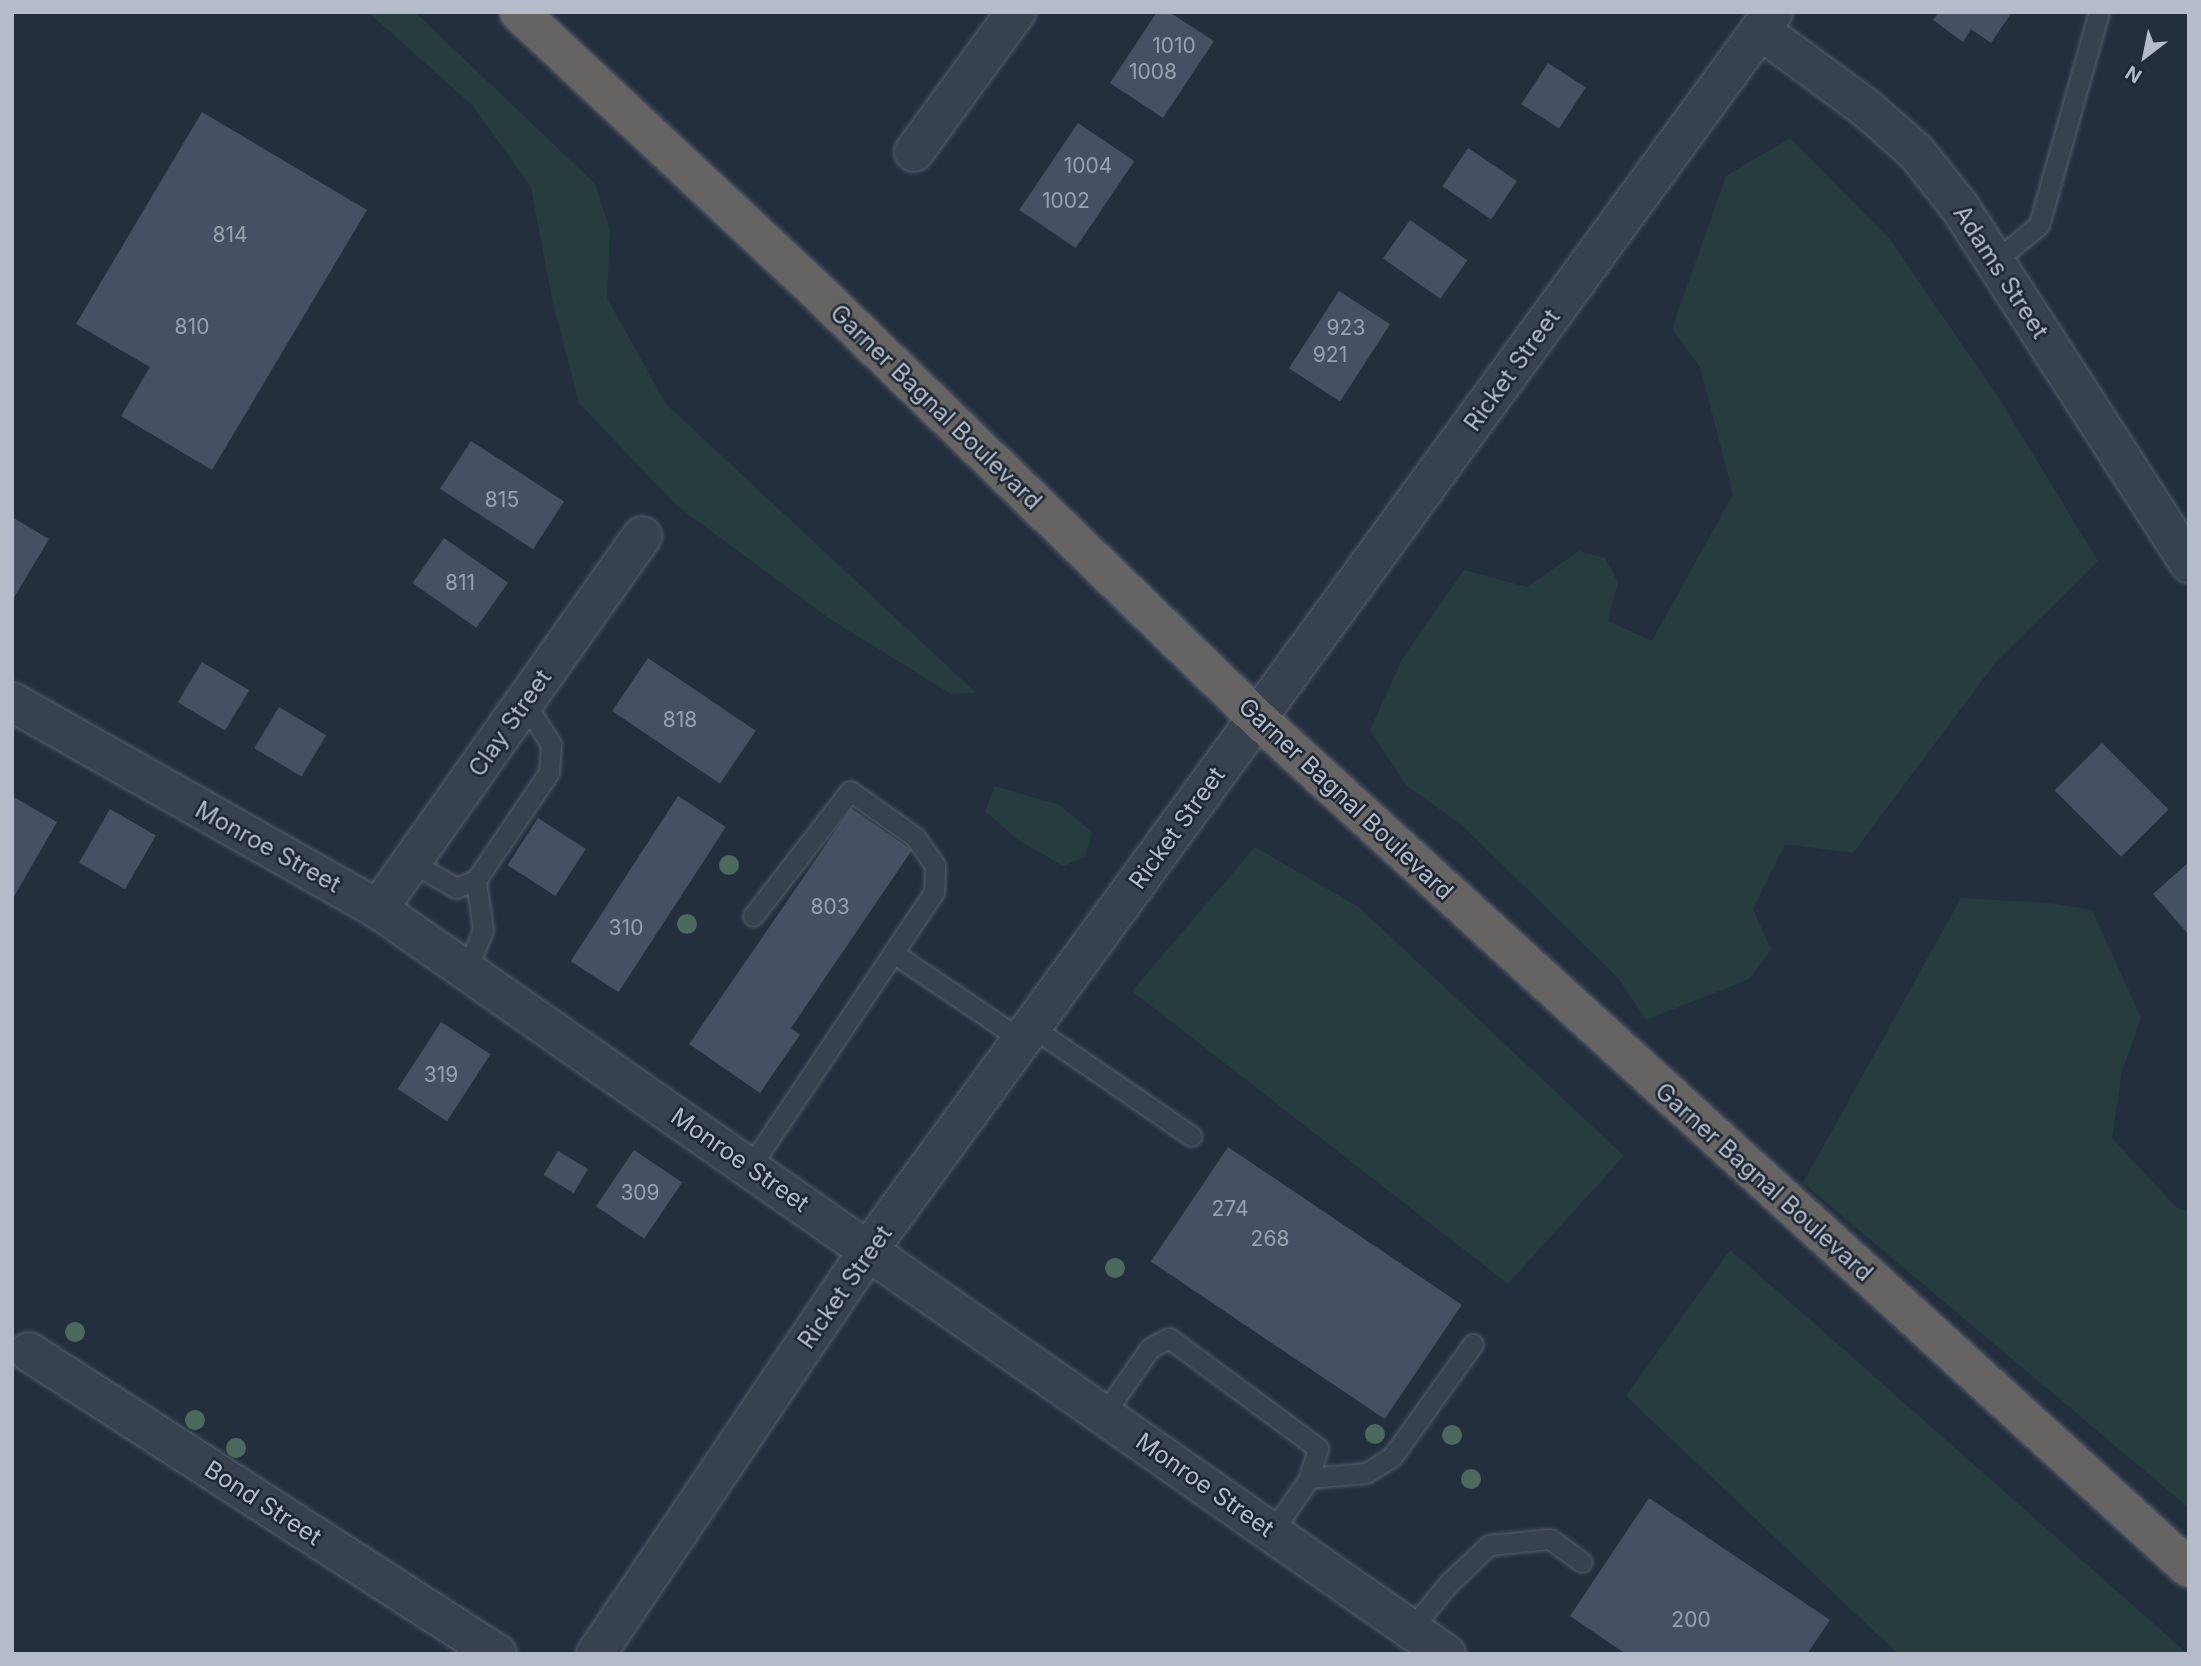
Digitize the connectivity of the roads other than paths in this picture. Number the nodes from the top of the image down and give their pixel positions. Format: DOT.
graph roads {
  1 [pos="519,12"];
  2 [pos="1016,12"];
  3 [pos="2099,12"];
  4 [pos="1766,21"];
  5 [pos="914,152"];
  6 [pos="1995,261"];
  7 [pos="642,536"];
  8 [pos="2187,557"];
  9 [pos="12,702"];
  10 [pos="524,702"];
  11 [pos="1257,718"];
  12 [pos="411,862"];
  13 [pos="476,880"];
  14 [pos="378,909"];
  15 [pos="753,916"];
  16 [pos="893,953"];
  17 [pos="467,970"];
  18 [pos="1027,1033"];
  19 [pos="1191,1136"];
  20 [pos="750,1167"];
  21 [pos="869,1250"];
  22 [pos="1473,1344"];
  23 [pos="29,1352"];
  24 [pos="1104,1414"];
  25 [pos="1309,1478"];
  26 [pos="1272,1532"];
  27 [pos="1582,1562"];
  28 [pos="2189,1568"];
  29 [pos="1411,1629"];
  30 [pos="497,1654"];
  31 [pos="596,1654"];
  32 [pos="1446,1654"];
  1 -- 11 [label="highway, Garner Bagnal Boulevard"];
  2 -- 5 [label="street"];
  3 -- 6 [label="lane"];
  4 -- 6 [label="street, Adams Street"];
  4 -- 11 [label="street, Ricket Street"];
  6 -- 8 [label="street, Adams Street"];
  7 -- 10 [label="street, Clay Street"];
  9 -- 14 [label="street, Monroe Street"];
  10 -- 12 [label="street, Clay Street"];
  10 -- 13 [label="lane"];
  11 -- 18 [label="street, Ricket Street"];
  11 -- 28 [label="highway, Garner Bagnal Boulevard"];
  12 -- 13 [label="lane"];
  12 -- 14 [label="street, Clay Street"];
  13 -- 17 [label="lane"];
  14 -- 17 [label="street, Monroe Street"];
  15 -- 16 [label="lane"];
  16 -- 18 [label="lane"];
  16 -- 20 [label="lane"];
  17 -- 20 [label="street, Monroe Street"];
  18 -- 19 [label="lane"];
  18 -- 21 [label="street, Ricket Street"];
  20 -- 21 [label="street, Monroe Street"];
  21 -- 24 [label="street, Monroe Street"];
  21 -- 31 [label="street, Ricket Street"];
  22 -- 25 [label="lane"];
  23 -- 30 [label="street, Bond Street"];
  24 -- 25 [label="lane"];
  24 -- 26 [label="street, Monroe Street"];
  25 -- 26 [label="lane"];
  26 -- 29 [label="street, Monroe Street"];
  27 -- 29 [label="lane"];
  29 -- 32 [label="street, Monroe Street"];
}
